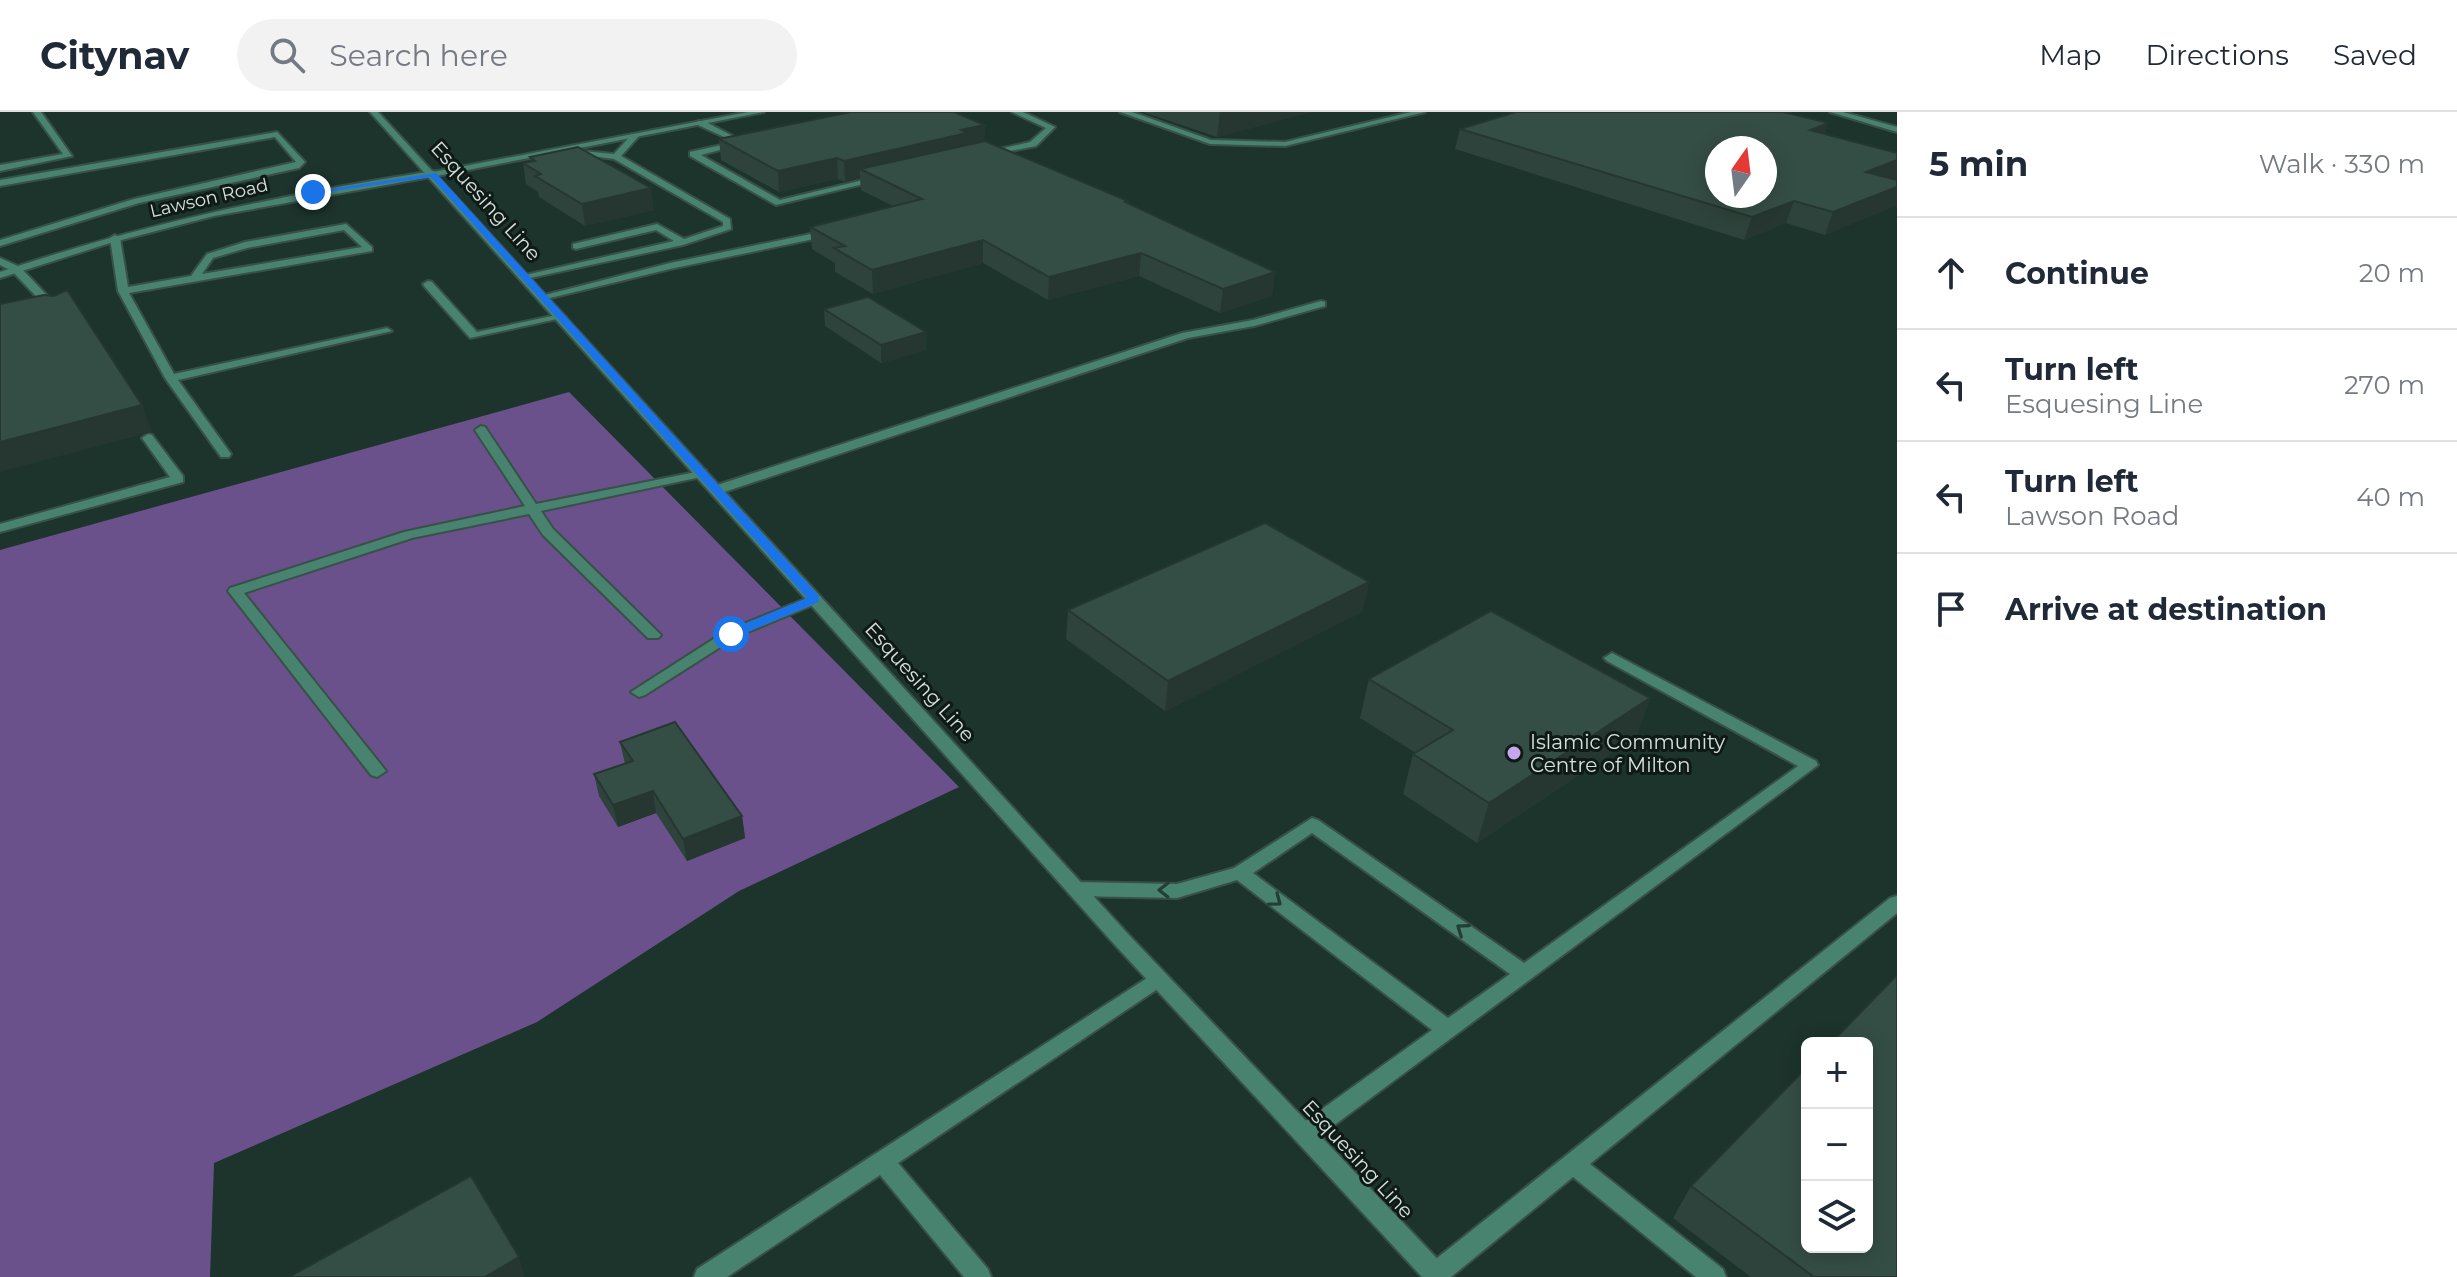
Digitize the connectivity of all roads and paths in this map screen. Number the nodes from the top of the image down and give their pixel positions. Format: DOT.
graph roads {
  1 [pos="37,112"];
  2 [pos="374,112"];
  3 [pos="760,112"];
  4 [pos="1016,112"];
  5 [pos="1124,112"];
  6 [pos="1421,112"];
  7 [pos="1834,112"];
  8 [pos="701,123"];
  9 [pos="1897,130"];
  10 [pos="635,136"];
  11 [pos="754,141"];
  12 [pos="739,144"];
  13 [pos="551,152"];
  14 [pos="616,157"];
  15 [pos="973,158"];
  16 [pos="0,168"];
  17 [pos="433,174"];
  18 [pos="898,175"];
  19 [pos="0,183"];
  20 [pos="837,232"];
  21 [pos="115,238"];
  22 [pos="683,242"];
  23 [pos="0,243"];
  24 [pos="576,246"];
  25 [pos="0,261"];
  26 [pos="16,269"];
  27 [pos="0,275"];
  28 [pos="525,278"];
  29 [pos="194,279"];
  30 [pos="428,284"];
  31 [pos="123,291"];
  32 [pos="542,297"];
  33 [pos="1321,304"];
  34 [pos="60,315"];
  35 [pos="561,317"];
  36 [pos="387,331"];
  37 [pos="171,378"];
  38 [pos="481,430"];
  39 [pos="148,438"];
  40 [pos="225,454"];
  41 [pos="701,473"];
  42 [pos="716,490"];
  43 [pos="534,508"];
  44 [pos="0,528"];
  45 [pos="815,599"];
  46 [pos="653,635"];
  47 [pos="1612,658"];
  48 [pos="639,692"];
  49 [pos="377,771"];
  50 [pos="1240,873"];
  51 [pos="1076,889"];
  52 [pos="1897,903"];
  53 [pos="1525,974"];
  54 [pos="1158,979"];
  55 [pos="1448,1030"];
  56 [pos="1305,1134"];
  57 [pos="882,1161"];
  58 [pos="1573,1164"];
  59 [pos="1437,1276"];
  60 [pos="706,1277"];
  61 [pos="979,1277"];
  62 [pos="1714,1277"];
  1 -- 16 [label="street"];
  2 -- 17 [label="street, Esquesing Line"];
  3 -- 8 [label="street, Lawson Road"];
  4 -- 15 [label="street"];
  5 -- 6 [label="street"];
  7 -- 9 [label="street"];
  8 -- 10 [label="street, Lawson Road"];
  8 -- 12 [label="street"];
  10 -- 13 [label="street, Lawson Road"];
  10 -- 14 [label="street"];
  11 -- 12 [label="street"];
  12 -- 18 [label="street"];
  13 -- 14 [label="street"];
  13 -- 17 [label="street, Lawson Road"];
  14 -- 22 [label="street"];
  17 -- 21 [label="street, Lawson Road"];
  17 -- 28 [label="street, Esquesing Line"];
  19 -- 23 [label="street"];
  20 -- 32 [label="street"];
  21 -- 26 [label="street, Lawson Road"];
  21 -- 31 [label="street"];
  22 -- 24 [label="street"];
  22 -- 28 [label="street"];
  25 -- 26 [label="street"];
  26 -- 27 [label="street, Lawson Road"];
  26 -- 34 [label="street"];
  28 -- 32 [label="street, Esquesing Line"];
  29 -- 29 [label="street"];
  29 -- 31 [label="street"];
  30 -- 35 [label="street"];
  31 -- 37 [label="street"];
  32 -- 35 [label="street, Esquesing Line"];
  33 -- 42 [label="street"];
  35 -- 41 [label="street, Esquesing Line"];
  36 -- 37 [label="street"];
  37 -- 40 [label="street"];
  38 -- 43 [label="street"];
  39 -- 44 [label="street"];
  41 -- 42 [label="street, Esquesing Line"];
  41 -- 43 [label="street"];
  42 -- 45 [label="street, Esquesing Line"];
  43 -- 46 [label="street"];
  43 -- 49 [label="street"];
  45 -- 48 [label="street"];
  45 -- 51 [label="street, Esquesing Line"];
  47 -- 53 [label="street"];
  50 -- 51 [label="street, one-way"];
  53 -- 50 [label="street, one-way"];
  50 -- 55 [label="street, one-way"];
  51 -- 54 [label="street, Esquesing Line"];
  52 -- 58 [label="street"];
  53 -- 55 [label="street"];
  54 -- 56 [label="street, Esquesing Line"];
  54 -- 57 [label="street"];
  55 -- 56 [label="street"];
  56 -- 59 [label="street, Esquesing Line"];
  57 -- 60 [label="street"];
  57 -- 61 [label="street"];
  58 -- 59 [label="street"];
  58 -- 62 [label="street"];
}
